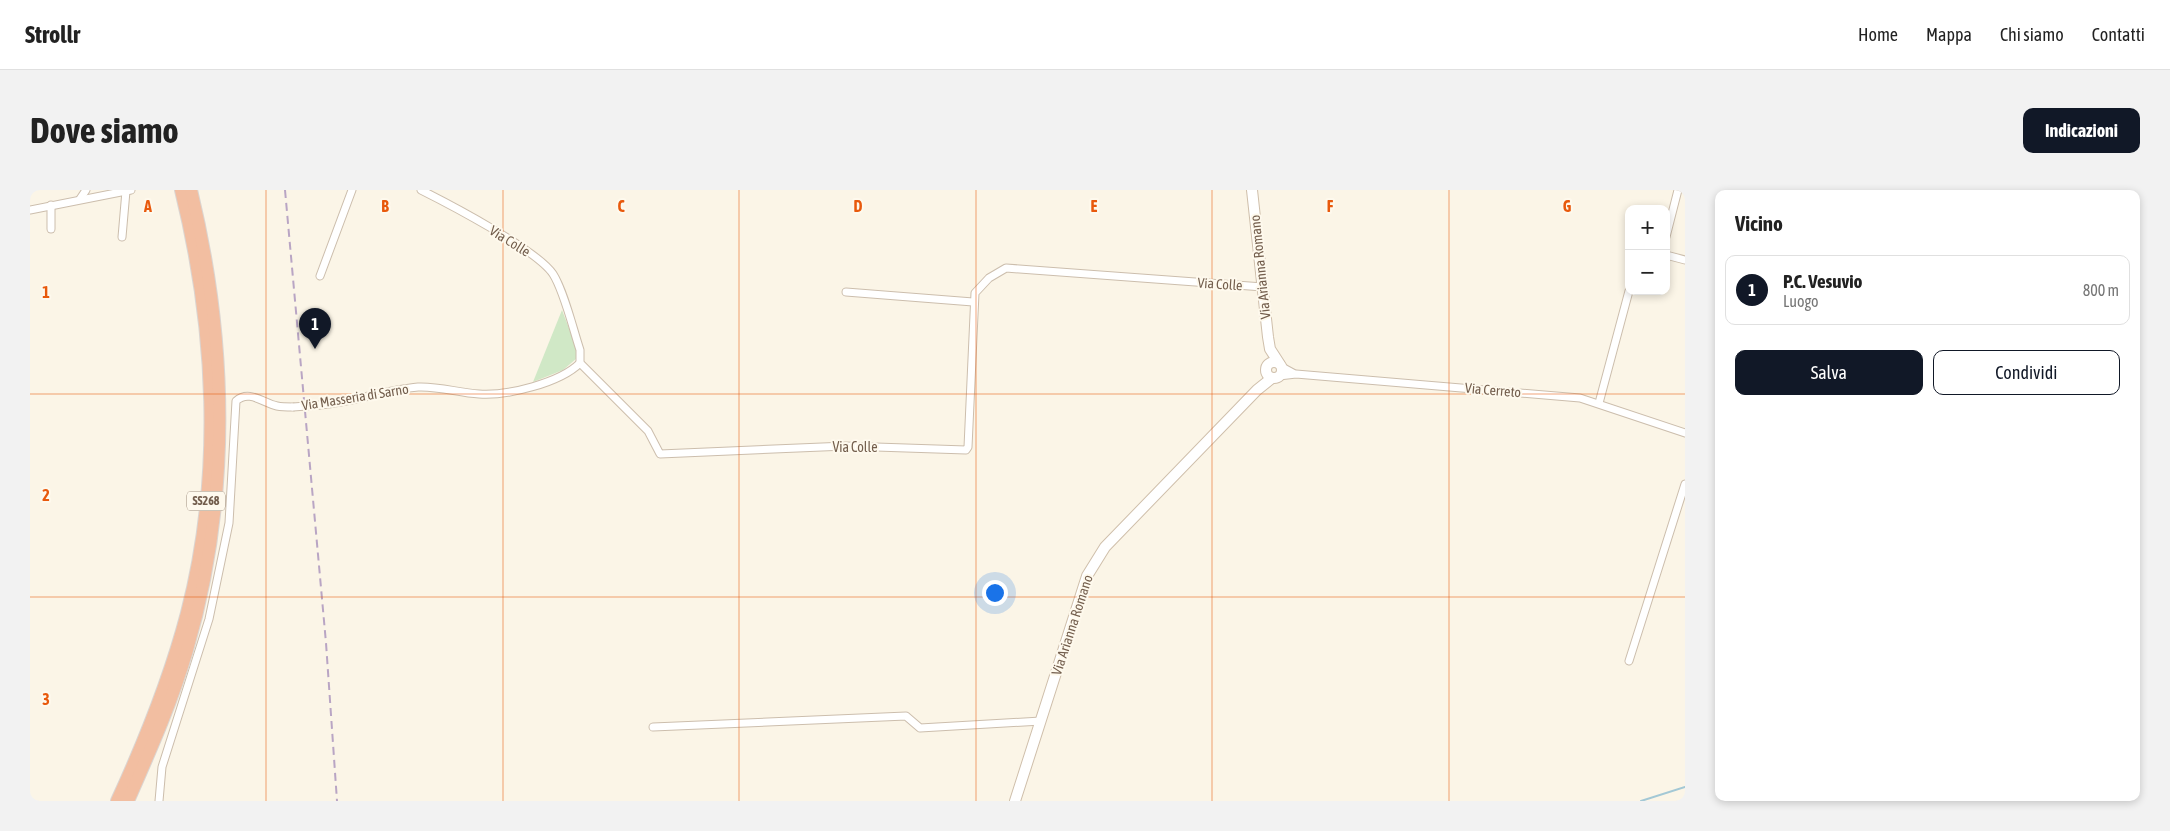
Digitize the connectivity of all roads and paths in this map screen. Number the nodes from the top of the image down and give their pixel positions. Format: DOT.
graph roads {
  1 [pos="86,190"];
  2 [pos="129,190"];
  3 [pos="181,190"];
  4 [pos="191,190"];
  5 [pos="352,190"];
  6 [pos="421,190"];
  7 [pos="1252,190"];
  8 [pos="1678,190"];
  9 [pos="80,199"];
  10 [pos="51,205"];
  11 [pos="30,210"];
  12 [pos="1670,221"];
  13 [pos="51,229"];
  14 [pos="122,237"];
  15 [pos="1670,256"];
  16 [pos="1685,260"];
  17 [pos="320,276"];
  18 [pos="1263,287"];
  19 [pos="846,292"];
  20 [pos="1628,295"];
  21 [pos="973,302"];
  22 [pos="580,363"];
  23 [pos="1274,370"];
  24 [pos="1599,403"];
  25 [pos="1685,433"];
  26 [pos="1685,484"];
  27 [pos="1629,661"];
  28 [pos="1041,721"];
  29 [pos="653,727"];
  30 [pos="117,801"];
  31 [pos="128,801"];
  32 [pos="159,801"];
  33 [pos="1015,801"];
  1 -- 9 [label="street"];
  2 -- 9 [label="street"];
  2 -- 14 [label="street"];
  3 -- 30 [label="highway, SS268"];
  4 -- 31 [label="highway, SS268"];
  5 -- 17 [label="street"];
  6 -- 22 [label="street, Via Colle"];
  7 -- 18 [label="street, Via Arianna Romano"];
  8 -- 12 [label="street"];
  9 -- 10 [label="street"];
  10 -- 11 [label="street"];
  10 -- 13 [label="street"];
  15 -- 16 [label="street"];
  18 -- 21 [label="street, Via Colle"];
  18 -- 23 [label="street, Via Arianna Romano"];
  19 -- 21 [label="street"];
  20 -- 24 [label="street"];
  21 -- 22 [label="street, Via Colle"];
  22 -- 32 [label="street, Via Masseria di Sarno, bridge"];
  23 -- 24 [label="street, Via Cerreto"];
  23 -- 28 [label="street, Via Arianna Romano"];
  24 -- 25 [label="street, Via Cerreto"];
  26 -- 27 [label="street"];
  28 -- 29 [label="street"];
  28 -- 33 [label="street, Via Arianna Romano"];
}
